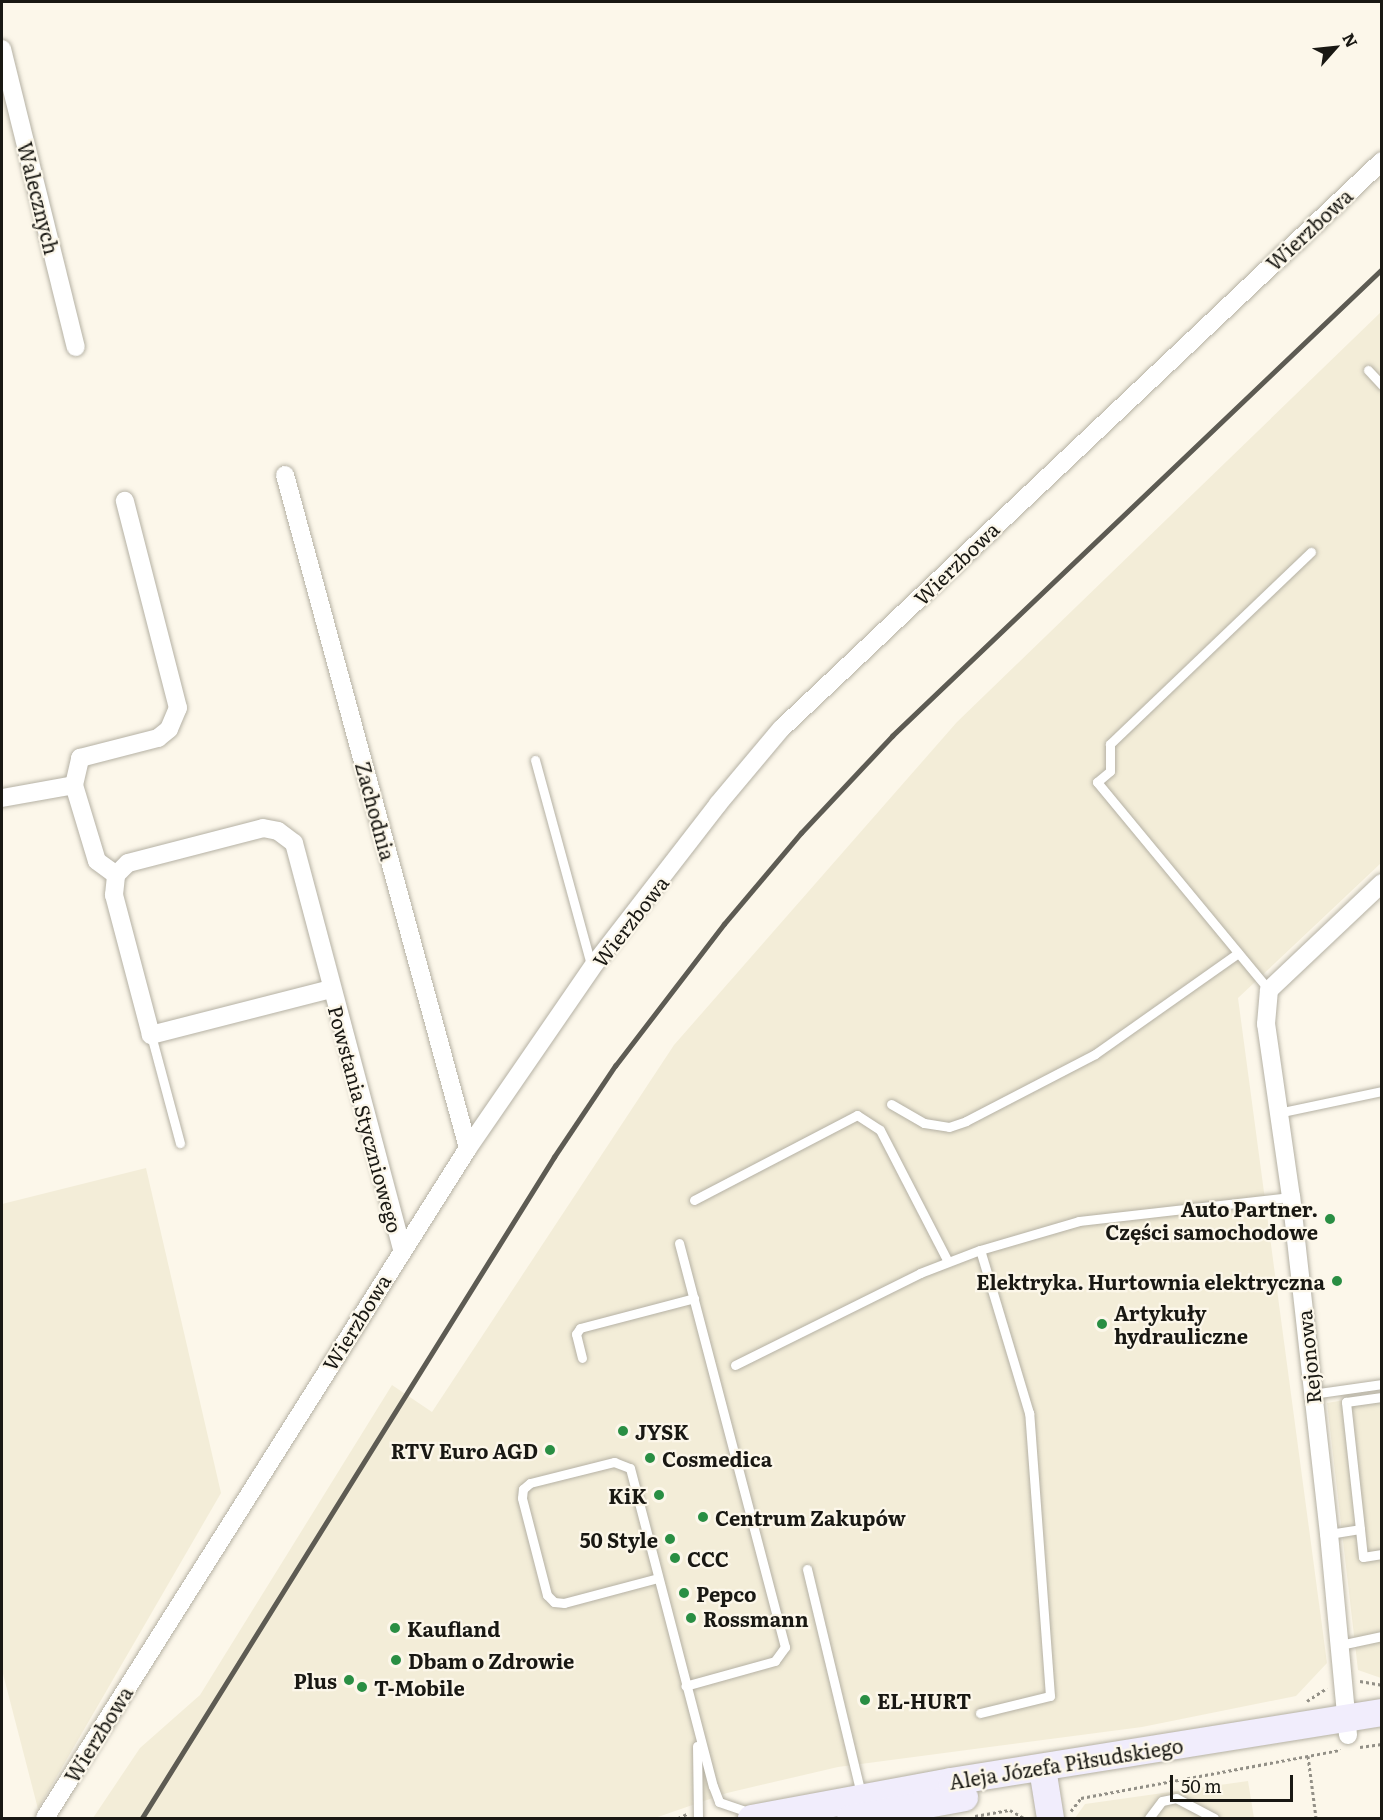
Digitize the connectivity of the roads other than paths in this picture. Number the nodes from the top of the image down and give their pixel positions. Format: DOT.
graph roads {
  1 [pos="2,49"];
  2 [pos="1382,161"];
  3 [pos="76,347"];
  4 [pos="1368,370"];
  5 [pos="1382,385"];
  6 [pos="285,475"];
  7 [pos="125,501"];
  8 [pos="1311,552"];
  9 [pos="535,760"];
  10 [pos="74,784"];
  11 [pos="2,798"];
  12 [pos="116,875"];
  13 [pos="1382,883"];
  14 [pos="1238,953"];
  15 [pos="592,968"];
  16 [pos="331,989"];
  17 [pos="1269,990"];
  18 [pos="151,1035"];
  19 [pos="1382,1091"];
  20 [pos="891,1104"];
  21 [pos="1278,1113"];
  22 [pos="180,1143"];
  23 [pos="468,1148"];
  24 [pos="1290,1197"];
  25 [pos="694,1200"];
  26 [pos="679,1243"];
  27 [pos="402,1249"];
  28 [pos="980,1250"];
  29 [pos="948,1262"];
  30 [pos="694,1298"];
  31 [pos="582,1358"];
  32 [pos="735,1365"];
  33 [pos="1382,1384"];
  34 [pos="1312,1394"];
  35 [pos="1382,1397"];
  36 [pos="1360,1529"];
  37 [pos="1329,1534"];
  38 [pos="1382,1554"];
  39 [pos="807,1569"];
  40 [pos="658,1578"];
  41 [pos="1382,1636"];
  42 [pos="1340,1645"];
  43 [pos="685,1686"];
  44 [pos="1382,1712"];
  45 [pos="980,1713"];
  46 [pos="1347,1727"];
  47 [pos="1382,1730"];
  48 [pos="697,1731"];
  49 [pos="1043,1776"];
  50 [pos="856,1807"];
  51 [pos="758,1817"];
  52 [pos="1058,1817"];
  53 [pos="45,1818"];
  54 [pos="698,1818"];
  55 [pos="1149,1818"];
  56 [pos="1214,1818"];
  1 -- 3 [label="street, Walecznych"];
  2 -- 15 [label="street, Wierzbowa"];
  4 -- 5 [label="lane"];
  6 -- 23 [label="street, Zachodnia"];
  7 -- 10 [label="street"];
  8 -- 14 [label="lane"];
  9 -- 15 [label="lane"];
  10 -- 11 [label="street"];
  10 -- 12 [label="street"];
  12 -- 16 [label="street, Powstania Styczniowego"];
  12 -- 18 [label="street"];
  13 -- 17 [label="street"];
  14 -- 17 [label="lane"];
  14 -- 20 [label="lane"];
  15 -- 23 [label="street, Wierzbowa"];
  16 -- 18 [label="street, Powstania Styczniowego"];
  16 -- 27 [label="street, Powstania Styczniowego"];
  17 -- 21 [label="street, Rejonowa"];
  18 -- 22 [label="lane"];
  19 -- 21 [label="lane"];
  21 -- 24 [label="street, Rejonowa"];
  23 -- 27 [label="street, Wierzbowa"];
  24 -- 28 [label="lane"];
  24 -- 34 [label="street, Rejonowa"];
  25 -- 29 [label="lane"];
  26 -- 30 [label="lane"];
  27 -- 53 [label="street, Wierzbowa"];
  28 -- 29 [label="lane"];
  28 -- 45 [label="lane"];
  29 -- 32 [label="lane"];
  30 -- 31 [label="lane"];
  30 -- 43 [label="lane"];
  33 -- 34 [label="lane"];
  34 -- 37 [label="street, Rejonowa"];
  35 -- 36 [label="lane"];
  36 -- 37 [label="lane"];
  36 -- 38 [label="lane"];
  37 -- 42 [label="street, Rejonowa"];
  39 -- 50 [label="lane"];
  40 -- 40 [label="lane"];
  40 -- 43 [label="lane"];
  41 -- 42 [label="lane"];
  42 -- 46 [label="street, Rejonowa"];
  43 -- 48 [label="lane"];
  44 -- 46 [label="main road, Aleja Józefa Piłsudskiego"];
  46 -- 47 [label="main road, Aleja Józefa Piłsudskiego"];
  46 -- 49 [label="main road, Aleja Józefa Piłsudskiego"];
  48 -- 51 [label="lane"];
  48 -- 54 [label="lane"];
  49 -- 50 [label="main road, Aleja Józefa Piłsudskiego"];
  49 -- 52 [label="main road"];
  50 -- 51 [label="main road, Aleja Józefa Piłsudskiego"];
  55 -- 56 [label="lane"];
}
